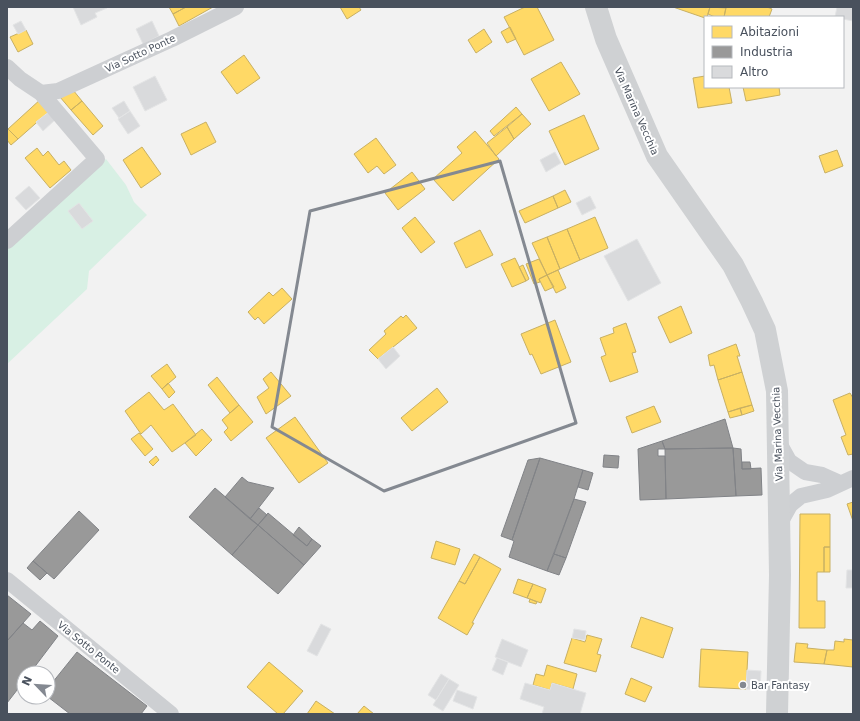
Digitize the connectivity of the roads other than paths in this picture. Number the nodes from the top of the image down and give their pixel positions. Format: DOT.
graph roads {
  1 [pos="236,7"];
  2 [pos="596,7"];
  3 [pos="7,67"];
  4 [pos="41,93"];
  5 [pos="7,241"];
  6 [pos="778,442"];
  7 [pos="847,480"];
  8 [pos="780,523"];
  9 [pos="7,580"];
  10 [pos="170,714"];
  11 [pos="778,714"];
  1 -- 4 [label="street, Via Sotto Ponte"];
  2 -- 6 [label="main road, Via Marina Vecchia"];
  3 -- 4 [label="street"];
  4 -- 5 [label="street"];
  6 -- 7 [label="street"];
  6 -- 8 [label="main road, Via Marina Vecchia"];
  7 -- 8 [label="street"];
  8 -- 11 [label="main road, Via Marina Vecchia"];
  9 -- 10 [label="street, Via Sotto Ponte"];
}
